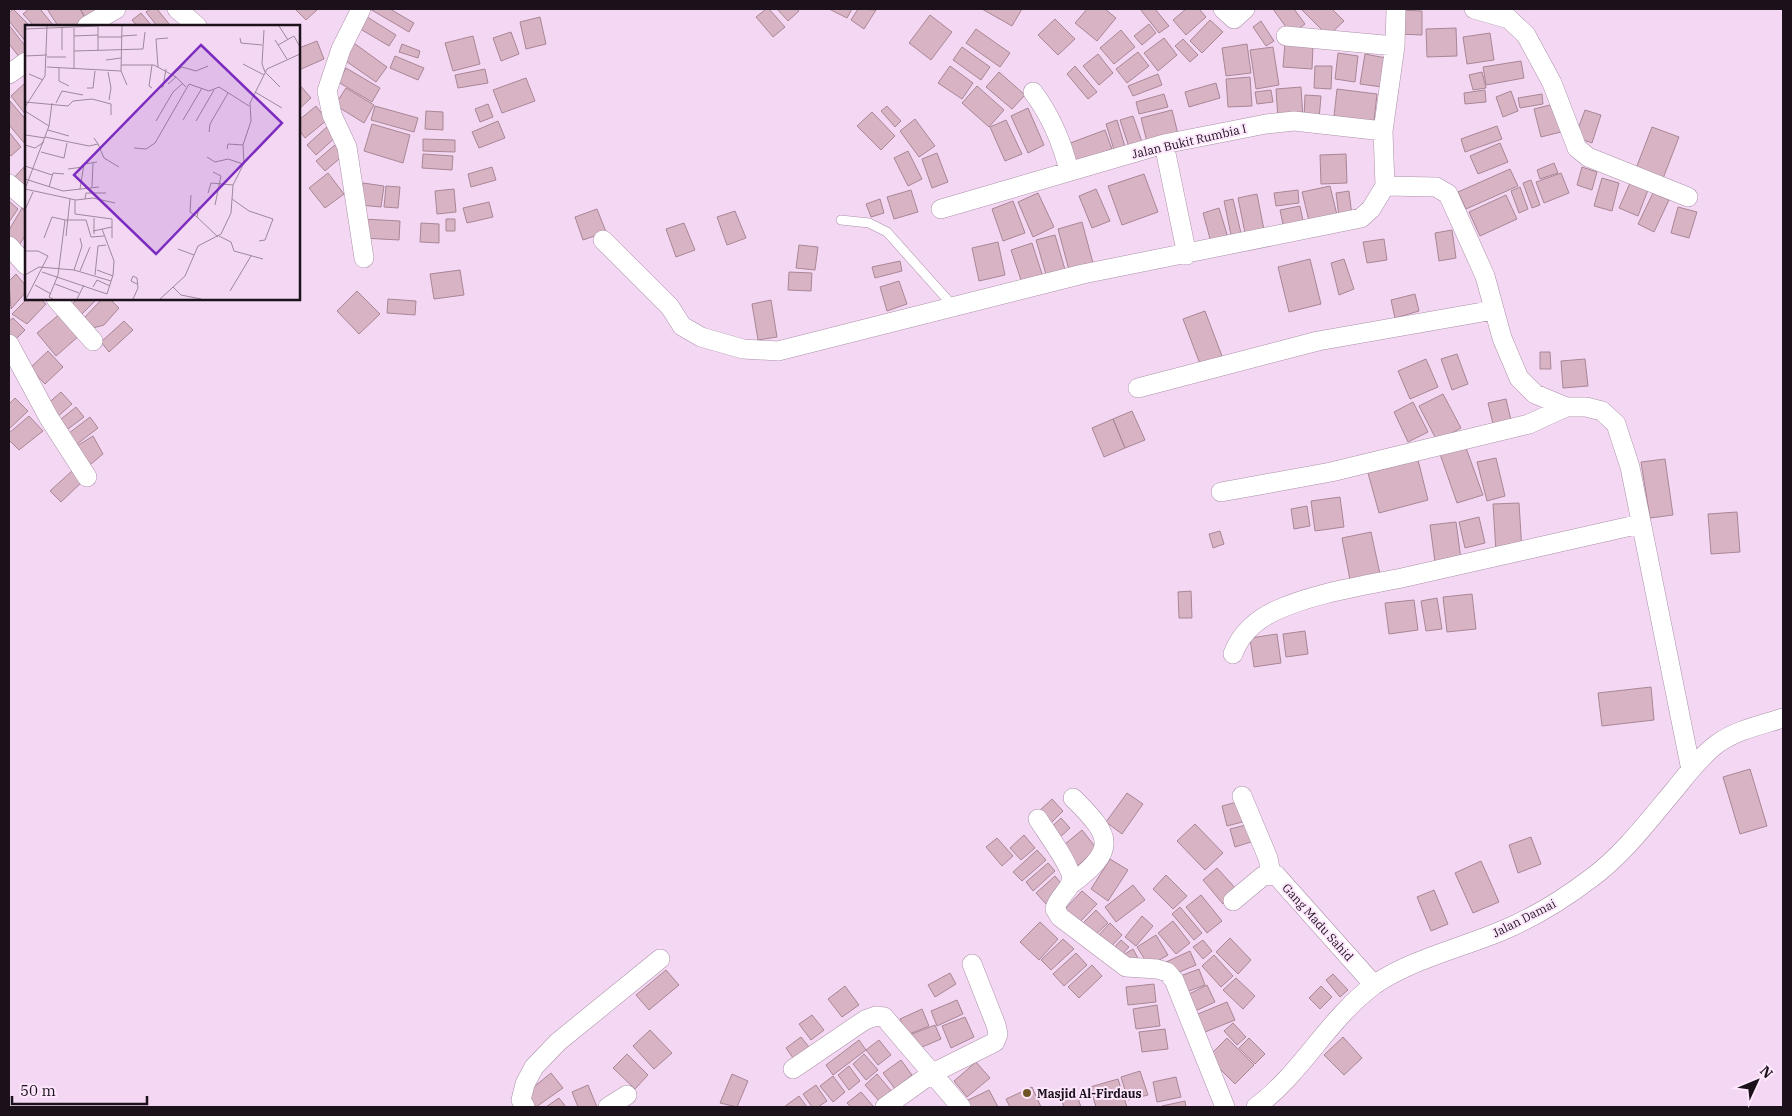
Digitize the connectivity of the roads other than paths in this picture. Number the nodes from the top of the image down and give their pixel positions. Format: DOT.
graph roads {
  1 [pos="116,9"];
  2 [pos="176,9"];
  3 [pos="361,9"];
  4 [pos="1223,9"];
  5 [pos="1245,9"];
  6 [pos="1396,9"];
  7 [pos="1474,9"];
  8 [pos="89,25"];
  9 [pos="197,25"];
  10 [pos="1286,36"];
  11 [pos="1396,46"];
  12 [pos="25,63"];
  13 [pos="9,74"];
  14 [pos="1033,92"];
  15 [pos="1383,131"];
  16 [pos="1164,144"];
  17 [pos="1069,171"];
  18 [pos="9,186"];
  19 [pos="1385,186"];
  20 [pos="1688,197"];
  21 [pos="25,198"];
  22 [pos="941,209"];
  23 [pos="841,220"];
  24 [pos="603,240"];
  25 [pos="9,246"];
  26 [pos="1187,255"];
  27 [pos="364,258"];
  28 [pos="25,264"];
  29 [pos="57,300"];
  30 [pos="954,307"];
  31 [pos="1494,310"];
  32 [pos="94,341"];
  33 [pos="9,344"];
  34 [pos="1138,388"];
  35 [pos="1566,407"];
  36 [pos="87,477"];
  37 [pos="1221,492"];
  38 [pos="1640,524"];
  39 [pos="1233,654"];
  40 [pos="1783,718"];
  41 [pos="1691,770"];
  42 [pos="1242,796"];
  43 [pos="1073,798"];
  44 [pos="1038,819"];
  45 [pos="1271,874"];
  46 [pos="1070,885"];
  47 [pos="1234,901"];
  48 [pos="660,959"];
  49 [pos="972,964"];
  50 [pos="1374,985"];
  51 [pos="793,1069"];
  52 [pos="931,1074"];
  53 [pos="627,1095"];
  54 [pos="525,1107"];
  55 [pos="608,1107"];
  56 [pos="885,1107"];
  57 [pos="961,1107"];
  58 [pos="1225,1107"];
  59 [pos="1256,1107"];
  1 -- 8 [label="street"];
  2 -- 9 [label="street"];
  3 -- 27 [label="street"];
  4 -- 5 [label="street"];
  6 -- 11 [label="street"];
  7 -- 20 [label="street"];
  10 -- 11 [label="street"];
  11 -- 15 [label="street"];
  12 -- 13 [label="street"];
  14 -- 17 [label="street"];
  15 -- 16 [label="street, Jalan Bukit Rumbia I"];
  15 -- 19 [label="street"];
  16 -- 17 [label="street, Jalan Bukit Rumbia I"];
  16 -- 26 [label="street"];
  17 -- 22 [label="street, Jalan Bukit Rumbia I"];
  18 -- 21 [label="street"];
  19 -- 26 [label="street"];
  19 -- 31 [label="street"];
  23 -- 30 [label="lane"];
  24 -- 30 [label="street"];
  25 -- 28 [label="street"];
  26 -- 30 [label="street"];
  29 -- 32 [label="street"];
  31 -- 34 [label="street"];
  31 -- 35 [label="street"];
  33 -- 36 [label="street"];
  35 -- 37 [label="street"];
  35 -- 38 [label="street"];
  38 -- 39 [label="street"];
  38 -- 41 [label="street"];
  40 -- 41 [label="street, Jalan Damai"];
  41 -- 50 [label="street, Jalan Damai"];
  42 -- 45 [label="street"];
  43 -- 46 [label="street"];
  44 -- 46 [label="street"];
  45 -- 47 [label="street, Gang Madu Sahid"];
  45 -- 50 [label="street, Gang Madu Sahid"];
  46 -- 58 [label="street"];
  48 -- 54 [label="street"];
  49 -- 52 [label="street"];
  50 -- 59 [label="street, Jalan Damai"];
  51 -- 52 [label="street"];
  52 -- 56 [label="street"];
  52 -- 57 [label="street"];
  53 -- 55 [label="street"];
}
